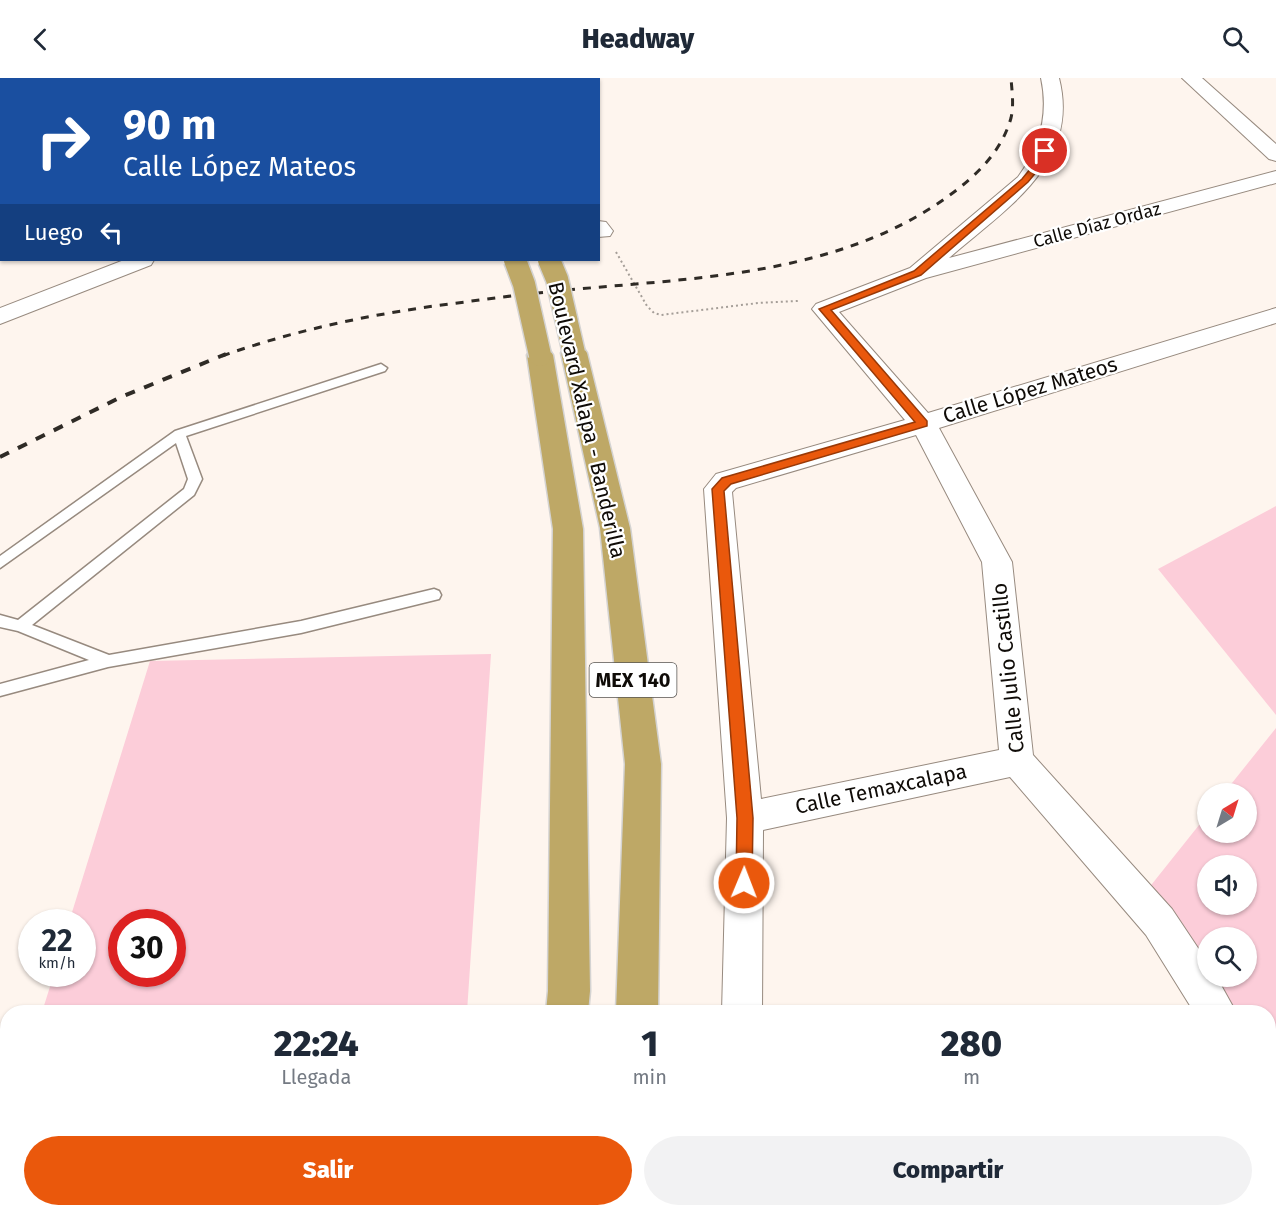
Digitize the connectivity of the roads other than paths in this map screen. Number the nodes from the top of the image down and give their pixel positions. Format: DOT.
graph roads {
  1 [pos="1050,78"];
  2 [pos="1191,78"];
  3 [pos="1276,155"];
  4 [pos="1276,177"];
  5 [pos="140,261"];
  6 [pos="515,261"];
  7 [pos="549,261"];
  8 [pos="918,273"];
  9 [pos="1276,315"];
  10 [pos="0,316"];
  11 [pos="381,368"];
  12 [pos="923,424"];
  13 [pos="179,434"];
  14 [pos="0,563"];
  15 [pos="434,596"];
  16 [pos="0,621"];
  17 [pos="20,626"];
  18 [pos="108,661"];
  19 [pos="0,690"];
  20 [pos="1017,761"];
  21 [pos="745,818"];
  22 [pos="568,1005"];
  23 [pos="637,1005"];
  24 [pos="742,1005"];
  25 [pos="1212,1005"];
  1 -- 8 [label="street"];
  2 -- 3 [label="street"];
  4 -- 8 [label="street, Calle Díaz Ordaz"];
  5 -- 10 [label="street"];
  6 -- 22 [label="highway, Boulevard Xalapa - Banderilla / MEX 140, bridge"];
  7 -- 23 [label="highway, Boulevard Xalapa - Banderilla / MEX 140, bridge"];
  8 -- 12 [label="street, Calle Julio Castillo"];
  9 -- 12 [label="street, Calle López Mateos"];
  11 -- 13 [label="lane"];
  12 -- 20 [label="street, Calle Julio Castillo"];
  12 -- 21 [label="street, Calle López Mateos"];
  13 -- 14 [label="lane"];
  13 -- 17 [label="lane"];
  15 -- 18 [label="lane"];
  16 -- 17 [label="lane"];
  17 -- 18 [label="lane"];
  18 -- 19 [label="lane"];
  20 -- 21 [label="street, Calle Temaxcalapa"];
  20 -- 25 [label="street, Calle Julio Castillo"];
  21 -- 24 [label="street"];
}
